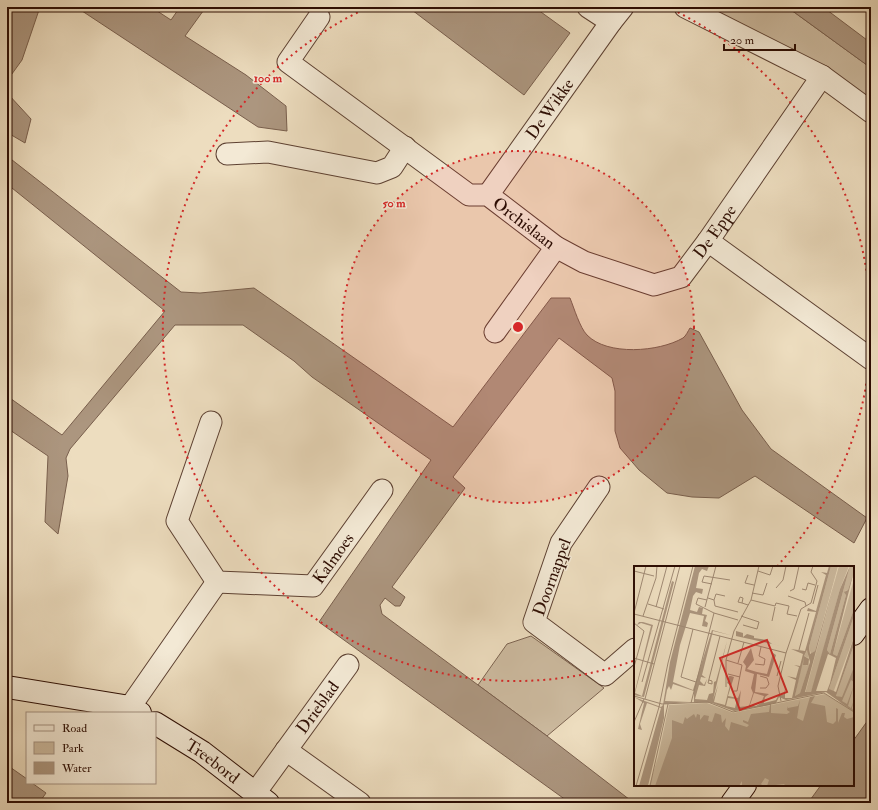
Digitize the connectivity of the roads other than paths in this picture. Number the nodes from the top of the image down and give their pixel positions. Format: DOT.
graph roads {
  1 [pos="588,7"];
  2 [pos="685,7"];
  3 [pos="617,15"];
  4 [pos="319,17"];
  5 [pos="822,76"];
  6 [pos="871,112"];
  7 [pos="405,147"];
  8 [pos="227,154"];
  9 [pos="488,195"];
  10 [pos="708,241"];
  11 [pos="556,247"];
  12 [pos="495,332"];
  13 [pos="871,359"];
  14 [pos="211,422"];
  15 [pos="599,486"];
  16 [pos="382,490"];
  17 [pos="217,582"];
  18 [pos="871,609"];
  19 [pos="854,633"];
  20 [pos="634,650"];
  21 [pos="348,665"];
  22 [pos="7,687"];
  23 [pos="135,710"];
  24 [pos="156,724"];
  25 [pos="286,750"];
  26 [pos="744,786"];
  27 [pos="261,798"];
  28 [pos="360,803"];
  29 [pos="732,803"];
  1 -- 3 [label="street"];
  2 -- 5 [label="street"];
  3 -- 9 [label="street, De Wikke"];
  4 -- 7 [label="street, Orchislaan"];
  5 -- 6 [label="street"];
  5 -- 10 [label="street, De Eppe"];
  7 -- 8 [label="street"];
  7 -- 9 [label="street, Orchislaan"];
  9 -- 11 [label="street, Orchislaan"];
  10 -- 11 [label="street, De Eppe"];
  10 -- 13 [label="street"];
  11 -- 12 [label="street, Orchislaan"];
  14 -- 17 [label="street"];
  15 -- 20 [label="street, Doornappel"];
  16 -- 17 [label="street, Kalmoes"];
  17 -- 23 [label="street"];
  18 -- 19 [label="street"];
  21 -- 25 [label="street, Drieblad"];
  22 -- 23 [label="street"];
  24 -- 27 [label="street, Treebord"];
  25 -- 27 [label="street, Drieblad"];
  25 -- 28 [label="street, Drieblad"];
  26 -- 29 [label="street"];
}
